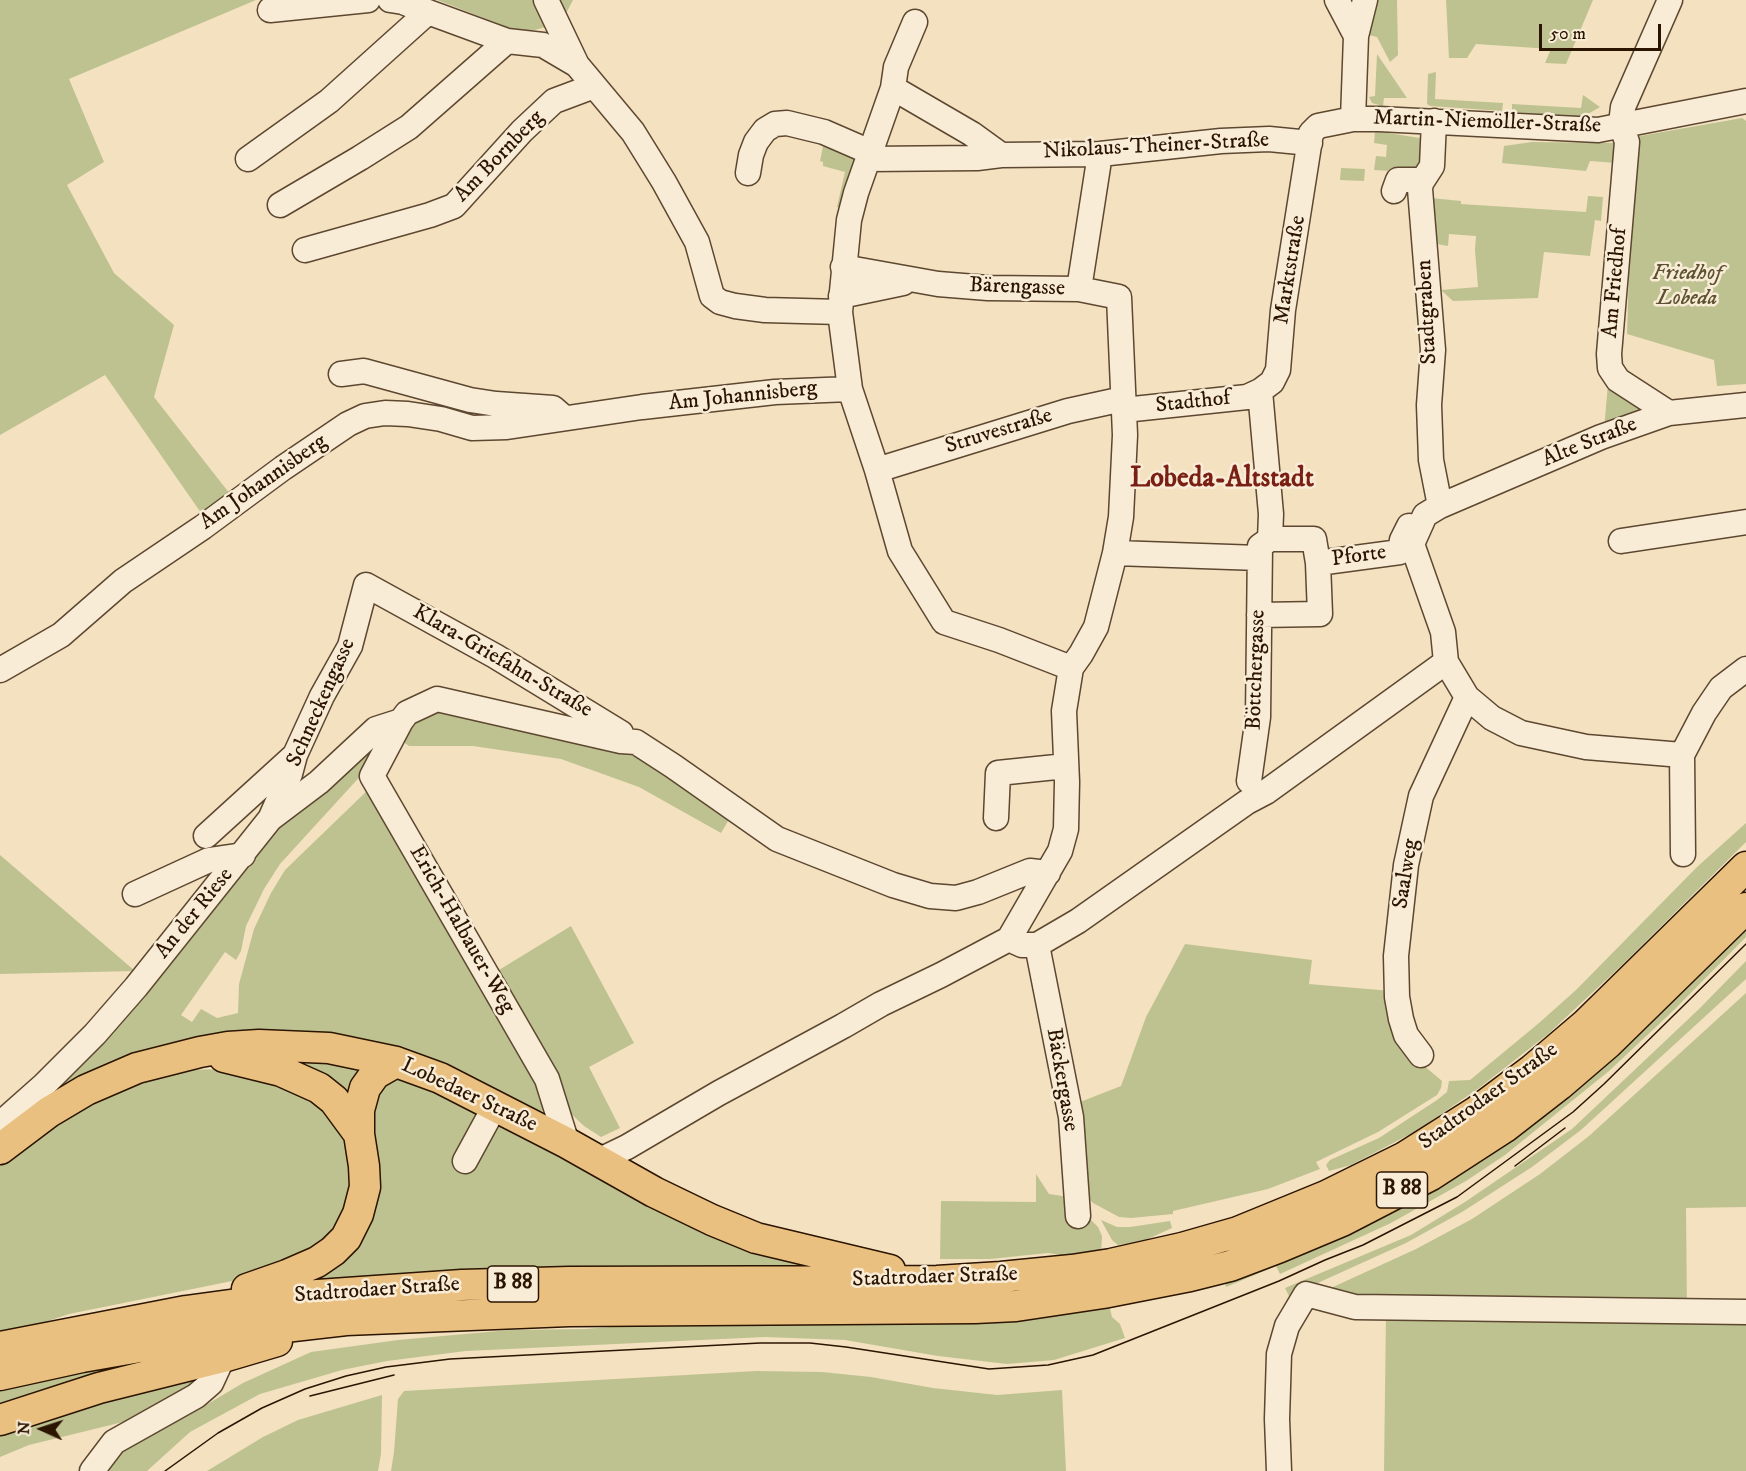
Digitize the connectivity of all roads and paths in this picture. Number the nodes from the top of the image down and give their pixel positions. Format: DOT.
graph roads {
  1 [pos="368,0"];
  2 [pos="390,0"];
  3 [pos="546,0"];
  4 [pos="1337,0"];
  5 [pos="1365,0"];
  6 [pos="1670,0"];
  7 [pos="270,10"];
  8 [pos="428,12"];
  9 [pos="915,22"];
  10 [pos="1356,36"];
  11 [pos="507,41"];
  12 [pos="577,65"];
  13 [pos="594,86"];
  14 [pos="893,88"];
  15 [pos="1746,101"];
  16 [pos="1353,119"];
  17 [pos="1434,121"];
  18 [pos="1621,124"];
  19 [pos="1310,143"];
  20 [pos="1100,154"];
  21 [pos="869,155"];
  22 [pos="1001,155"];
  23 [pos="248,159"];
  24 [pos="748,173"];
  25 [pos="1420,183"];
  26 [pos="1394,191"];
  27 [pos="280,205"];
  28 [pos="305,250"];
  29 [pos="843,267"];
  30 [pos="914,280"];
  31 [pos="1079,289"];
  32 [pos="841,304"];
  33 [pos="341,374"];
  34 [pos="850,388"];
  35 [pos="1260,391"];
  36 [pos="1123,404"];
  37 [pos="1746,405"];
  38 [pos="1669,412"];
  39 [pos="564,419"];
  40 [pos="877,470"];
  41 [pos="1439,501"];
  42 [pos="1746,522"];
  43 [pos="1621,541"];
  44 [pos="1265,549"];
  45 [pos="1115,553"];
  46 [pos="1318,563"];
  47 [pos="366,585"];
  48 [pos="1259,615"];
  49 [pos="1446,662"];
  50 [pos="1071,668"];
  51 [pos="1746,669"];
  52 [pos="0,670"];
  53 [pos="1467,697"];
  54 [pos="401,721"];
  55 [pos="636,742"];
  56 [pos="295,754"];
  57 [pos="1682,755"];
  58 [pos="1066,766"];
  59 [pos="1249,781"];
  60 [pos="996,818"];
  61 [pos="270,819"];
  62 [pos="206,836"];
  63 [pos="1683,854"];
  64 [pos="243,855"];
  65 [pos="1746,867"];
  66 [pos="1048,873"];
  67 [pos="135,894"];
  68 [pos="1746,908"];
  69 [pos="1009,939"];
  70 [pos="1037,945"];
  71 [pos="200,1052"];
  72 [pos="1421,1056"];
  73 [pos="396,1062"];
  74 [pos="495,1106"];
  75 [pos="0,1124"];
  76 [pos="359,1134"];
  77 [pos="567,1143"];
  78 [pos="0,1149"];
  79 [pos="465,1161"];
  80 [pos="598,1161"];
  81 [pos="1078,1216"];
  82 [pos="937,1281"];
  83 [pos="186,1311"];
  84 [pos="1746,1312"];
  85 [pos="346,1320"];
  86 [pos="0,1347"];
  87 [pos="223,1357"];
  88 [pos="0,1375"];
  89 [pos="0,1419"];
  90 [pos="92,1471"];
  91 [pos="1279,1471"];
  1 -- 7 [label="street"];
  2 -- 8 [label="street"];
  3 -- 12 [label="street"];
  4 -- 10 [label="street"];
  5 -- 10 [label="street"];
  6 -- 18 [label="street"];
  8 -- 11 [label="street"];
  8 -- 23 [label="street"];
  9 -- 14 [label="street"];
  10 -- 16 [label="street"];
  11 -- 12 [label="street"];
  11 -- 27 [label="street"];
  12 -- 13 [label="street"];
  13 -- 28 [label="street, Am Bornberg"];
  13 -- 32 [label="street, Bärengasse"];
  14 -- 21 [label="street"];
  14 -- 22 [label="street"];
  15 -- 18 [label="street, Martin-Niemöller-Straße"];
  16 -- 17 [label="street, Martin-Niemöller-Straße"];
  16 -- 19 [label="street, Martin-Niemöller-Straße"];
  17 -- 18 [label="street, Martin-Niemöller-Straße"];
  17 -- 25 [label="street, Stadtgraben"];
  18 -- 38 [label="street, Am Friedhof"];
  19 -- 20 [label="street, Nikolaus-Theiner-Straße"];
  19 -- 35 [label="street, Marktstraße"];
  20 -- 22 [label="street, Nikolaus-Theiner-Straße"];
  20 -- 31 [label="street"];
  21 -- 22 [label="street, Nikolaus-Theiner-Straße"];
  21 -- 24 [label="street"];
  21 -- 29 [label="street"];
  25 -- 26 [label="street"];
  25 -- 41 [label="street, Stadtgraben"];
  29 -- 30 [label="street, Bärengasse"];
  29 -- 32 [label="street"];
  30 -- 31 [label="street, Bärengasse"];
  30 -- 32 [label="street, Bärengasse"];
  31 -- 36 [label="street, Bärengasse"];
  32 -- 34 [label="street"];
  33 -- 39 [label="street"];
  34 -- 39 [label="street, Am Johannisberg"];
  34 -- 40 [label="street"];
  35 -- 36 [label="street, Stadthof"];
  35 -- 44 [label="street, Böttchergasse"];
  36 -- 40 [label="street, Struvestraße"];
  36 -- 45 [label="street"];
  37 -- 38 [label="street, Alte Straße"];
  38 -- 41 [label="street, Alte Straße"];
  39 -- 52 [label="street, Am Johannisberg"];
  40 -- 50 [label="street"];
  41 -- 46 [label="street, Pforte"];
  41 -- 49 [label="street"];
  42 -- 43 [label="street"];
  44 -- 45 [label="street"];
  44 -- 46 [label="street"];
  44 -- 48 [label="street, Böttchergasse"];
  45 -- 50 [label="street"];
  46 -- 48 [label="street"];
  47 -- 55 [label="street, Klara-Griefahn-Straße"];
  47 -- 56 [label="street, Schneckengasse"];
  48 -- 59 [label="street, Böttchergasse"];
  49 -- 53 [label="street"];
  49 -- 70 [label="street"];
  50 -- 58 [label="street"];
  51 -- 57 [label="street"];
  53 -- 57 [label="street"];
  53 -- 72 [label="street, Saalweg"];
  54 -- 55 [label="street, Klara-Griefahn-Straße"];
  54 -- 61 [label="street, An der Riese"];
  54 -- 77 [label="street, Erich-Halbauer-Weg"];
  55 -- 66 [label="street, Klara-Griefahn-Straße"];
  56 -- 61 [label="street, Schneckengasse"];
  56 -- 62 [label="street"];
  57 -- 63 [label="street"];
  58 -- 60 [label="street"];
  58 -- 66 [label="street"];
  61 -- 64 [label="street, An der Riese"];
  64 -- 67 [label="street"];
  64 -- 75 [label="street, An der Riese"];
  65 -- 82 [label="main road, Stadtrodaer Straße / B 88"];
  66 -- 69 [label="street"];
  68 -- 85 [label="main road, Stadtrodaer Straße / B 88"];
  69 -- 70 [label="street"];
  69 -- 80 [label="street"];
  70 -- 81 [label="street, Bäckergasse"];
  71 -- 73 [label="main road, Lobedaer Straße"];
  71 -- 76 [label="main road"];
  71 -- 78 [label="main road, Lobedaer Straße"];
  73 -- 74 [label="main road, Lobedaer Straße"];
  73 -- 76 [label="main road"];
  74 -- 77 [label="main road, Lobedaer Straße"];
  74 -- 79 [label="street"];
  76 -- 83 [label="main road"];
  77 -- 80 [label="main road, Lobedaer Straße"];
  80 -- 82 [label="main road, Lobedaer Straße"];
  82 -- 83 [label="main road, Stadtrodaer Straße / B 88"];
  83 -- 86 [label="main road, Stadtrodaer Straße / B 88"];
  84 -- 91 [label="street"];
  85 -- 87 [label="main road"];
  85 -- 88 [label="main road, Stadtrodaer Straße / B 88"];
  87 -- 89 [label="main road"];
  87 -- 90 [label="street"];
}
